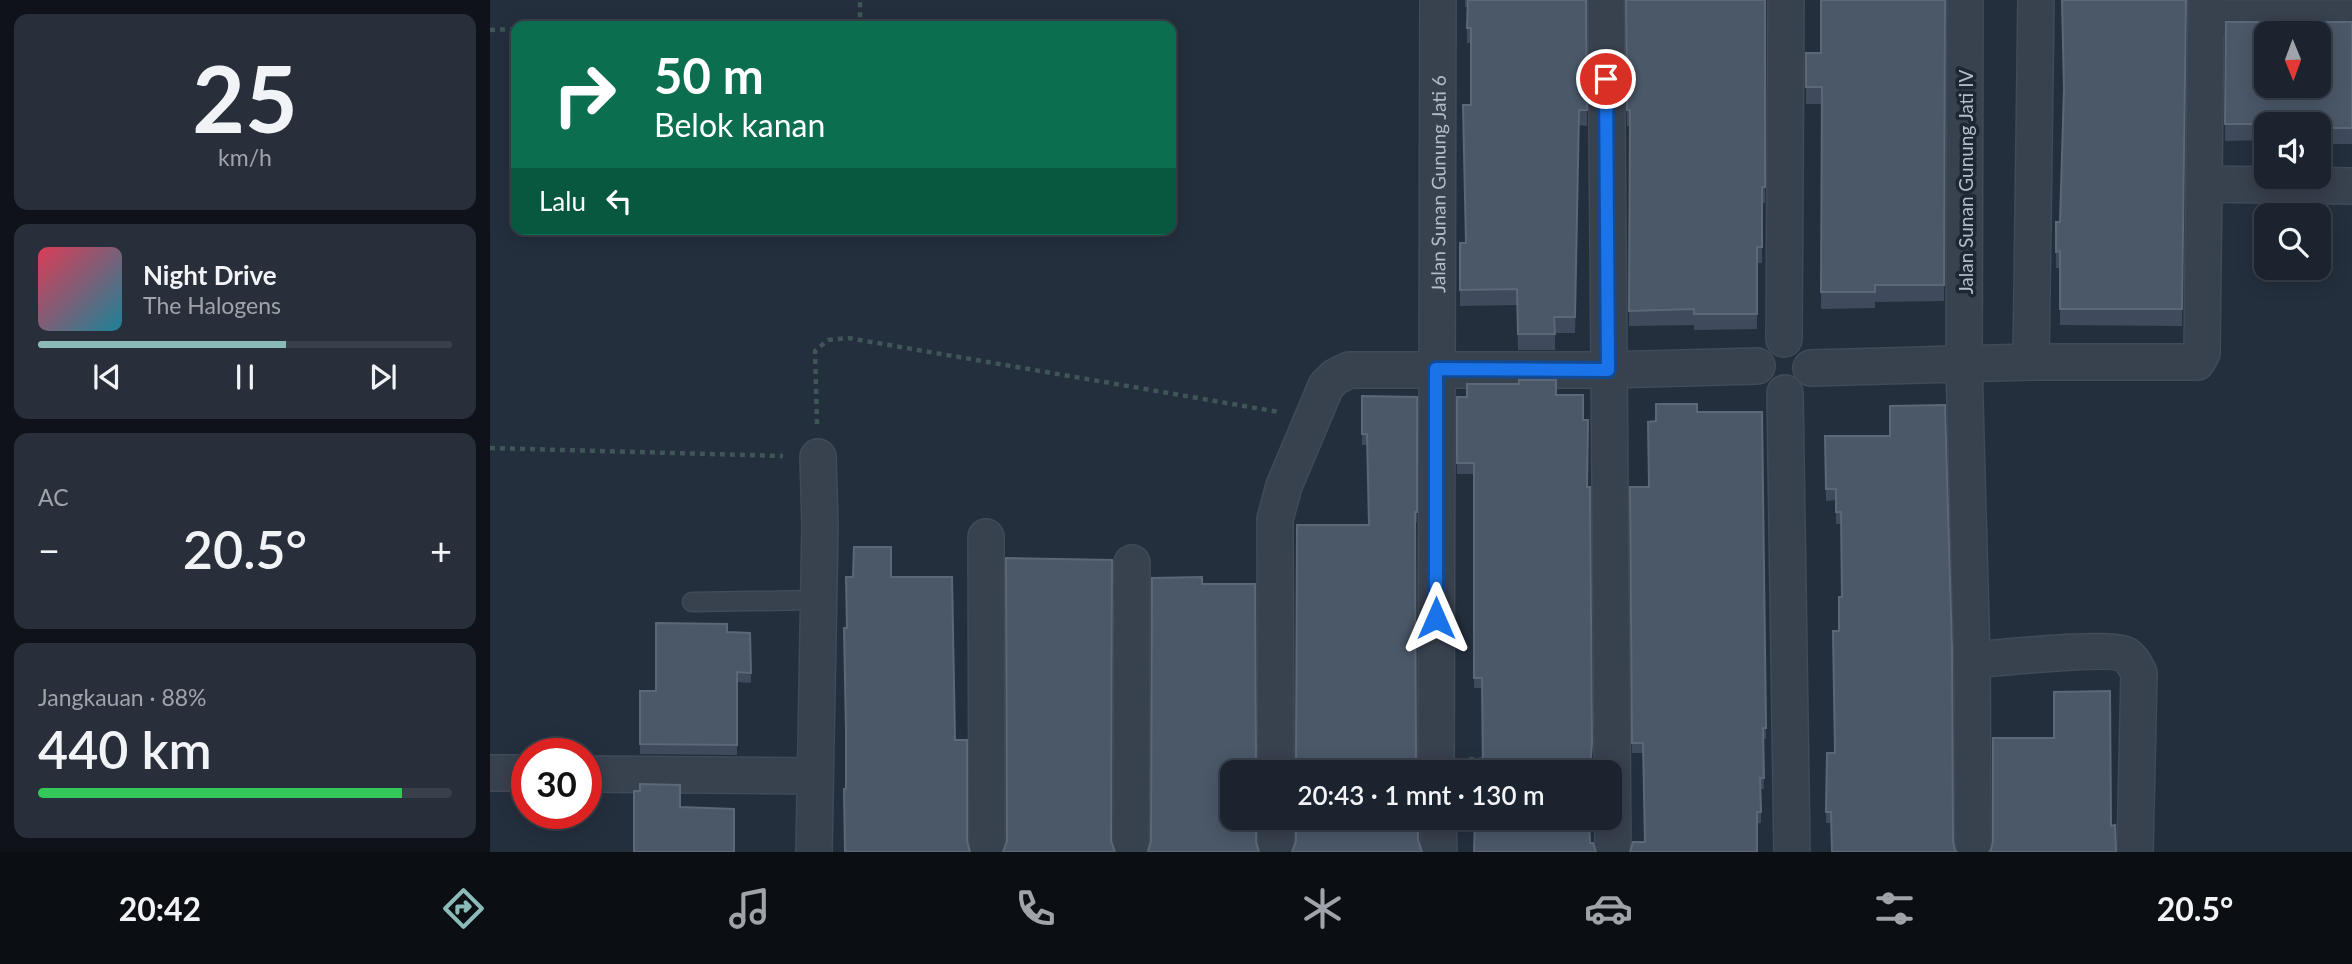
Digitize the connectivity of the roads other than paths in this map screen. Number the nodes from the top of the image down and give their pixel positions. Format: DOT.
graph roads {
  1 [pos="1438,0"];
  2 [pos="1606,0"];
  3 [pos="1786,0"];
  4 [pos="1965,0"];
  5 [pos="2036,0"];
  6 [pos="2207,9"];
  7 [pos="2352,18"];
  8 [pos="2204,184"];
  9 [pos="2352,186"];
  10 [pos="1784,339"];
  11 [pos="2031,362"];
  12 [pos="1964,365"];
  13 [pos="1757,366"];
  14 [pos="1811,368"];
  15 [pos="1436,369"];
  16 [pos="1608,370"];
  17 [pos="1785,393"];
  18 [pos="818,457"];
  19 [pos="986,537"];
  20 [pos="1132,563"];
  21 [pos="818,600"];
  22 [pos="692,602"];
  23 [pos="1972,660"];
  24 [pos="1276,760"];
  25 [pos="1436,760"];
  26 [pos="490,773"];
  27 [pos="511,773"];
  28 [pos="602,774"];
  29 [pos="815,776"];
  30 [pos="1276,830"];
  31 [pos="1438,830"];
  32 [pos="814,852"];
  33 [pos="987,852"];
  34 [pos="1131,852"];
  35 [pos="1276,852"];
  36 [pos="1439,852"];
  37 [pos="1614,852"];
  38 [pos="1792,852"];
  39 [pos="1973,852"];
  40 [pos="2135,852"];
  1 -- 15 [label="street, Jalan Sunan Gunung Jati 6"];
  2 -- 16 [label="street"];
  3 -- 10 [label="street"];
  4 -- 12 [label="street, Jalan Sunan Gunung Jati IV"];
  5 -- 11 [label="street"];
  6 -- 7 [label="street"];
  6 -- 8 [label="street"];
  8 -- 9 [label="street"];
  8 -- 11 [label="street"];
  10 -- 13 [label="street"];
  10 -- 14 [label="street"];
  11 -- 12 [label="street"];
  12 -- 14 [label="street"];
  12 -- 23 [label="street, Jalan Sunan Gunung Jati IV"];
  13 -- 16 [label="street"];
  13 -- 17 [label="street"];
  14 -- 17 [label="street"];
  15 -- 16 [label="street"];
  15 -- 24 [label="street"];
  15 -- 25 [label="street, Jalan Sunan Gunung Jati 6"];
  16 -- 37 [label="street"];
  17 -- 38 [label="street"];
  18 -- 21 [label="street"];
  19 -- 33 [label="street"];
  20 -- 34 [label="street"];
  21 -- 22 [label="lane"];
  21 -- 29 [label="street"];
  23 -- 39 [label="street, Jalan Sunan Gunung Jati IV"];
  23 -- 40 [label="street"];
  26 -- 27 [label="street"];
  28 -- 29 [label="street"];
  29 -- 32 [label="street"];
  30 -- 35 [label="street"];
  31 -- 36 [label="street"];
}
